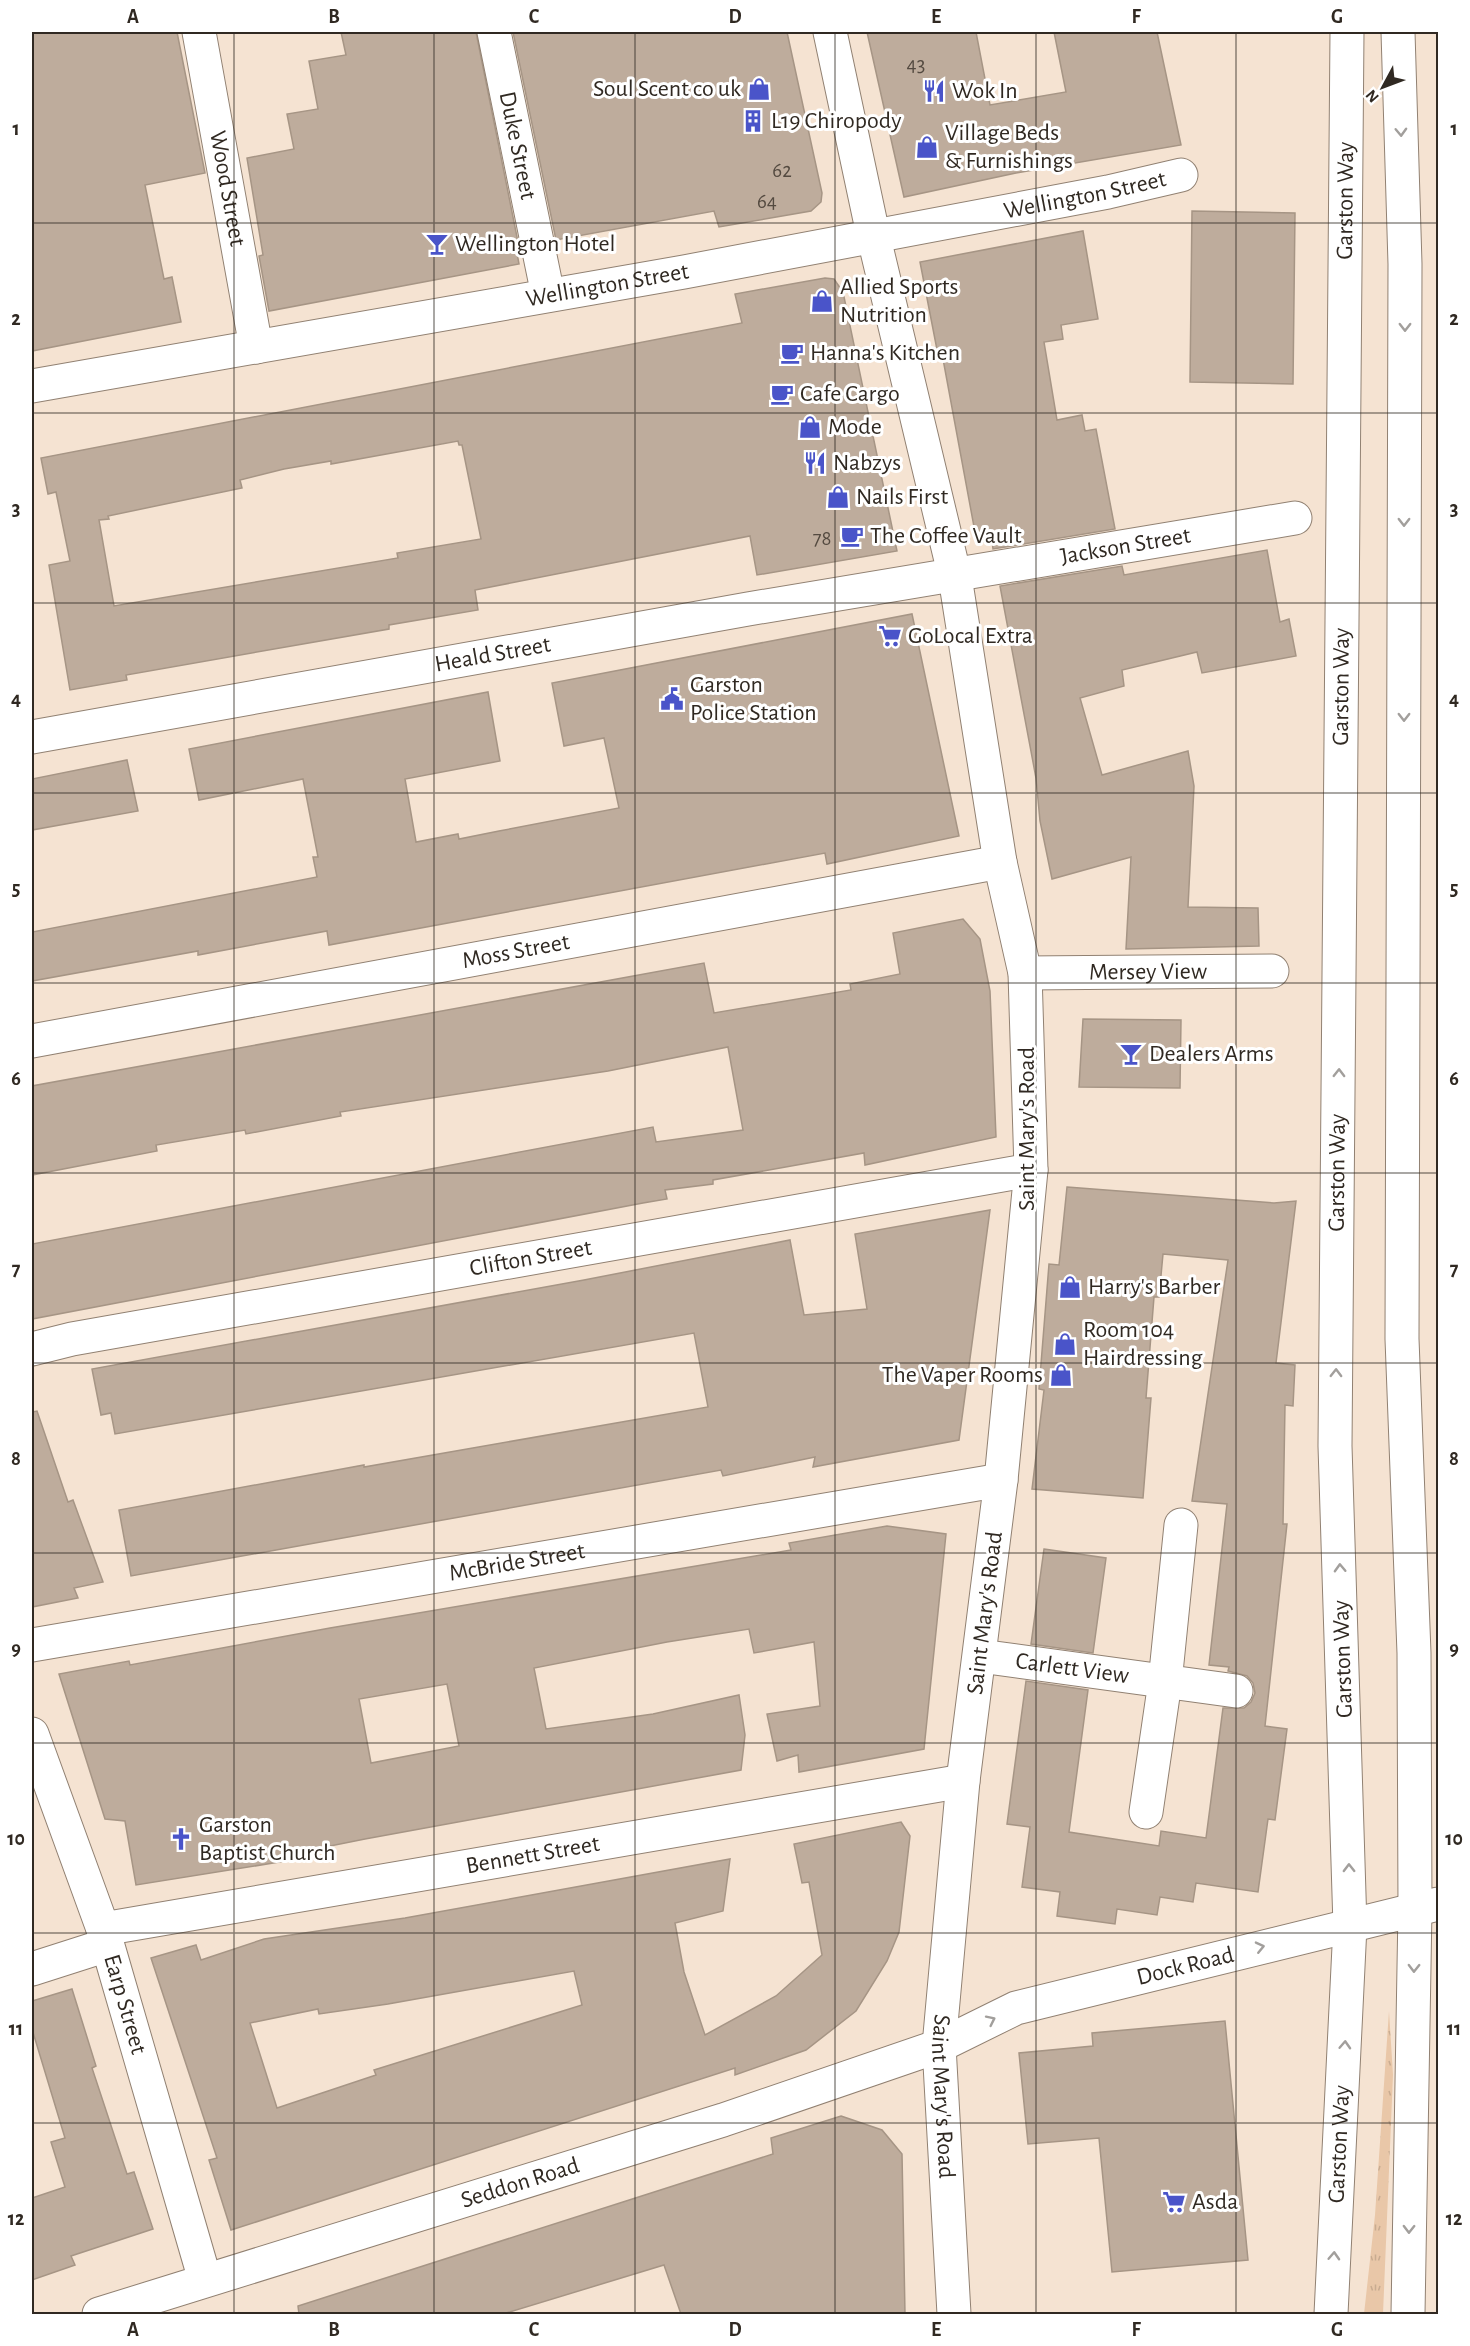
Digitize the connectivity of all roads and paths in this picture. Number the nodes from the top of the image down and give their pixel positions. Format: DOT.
graph roads {
  1 [pos="199,32"];
  2 [pos="494,32"];
  3 [pos="830,32"];
  4 [pos="1347,32"];
  5 [pos="1398,32"];
  6 [pos="1181,175"];
  7 [pos="873,234"];
  8 [pos="548,295"];
  9 [pos="256,347"];
  10 [pos="32,386"];
  11 [pos="1295,518"];
  12 [pos="955,577"];
  13 [pos="32,737"];
  14 [pos="1000,862"];
  15 [pos="1272,971"];
  16 [pos="1025,973"];
  17 [pos="32,1041"];
  18 [pos="1032,1170"];
  19 [pos="32,1349"];
  20 [pos="1001,1480"];
  21 [pos="1181,1525"];
  22 [pos="32,1645"];
  23 [pos="980,1656"];
  24 [pos="1165,1682"];
  25 [pos="1236,1691"];
  26 [pos="32,1734"];
  27 [pos="963,1780"];
  28 [pos="1146,1812"];
  29 [pos="1426,1906"];
  30 [pos="1350,1926"];
  31 [pos="105,1937"];
  32 [pos="32,1969"];
  33 [pos="939,2046"];
  34 [pos="205,2280"];
  35 [pos="99,2314"];
  36 [pos="954,2314"];
  37 [pos="1331,2314"];
  38 [pos="1408,2314"];
  1 -- 9 [label="main road, Wood Street"];
  2 -- 8 [label="main road, Duke Street"];
  3 -- 7 [label="main road, Saint Mary's Road"];
  30 -- 4 [label="main road, Garston Way, one-way"];
  5 -- 29 [label="main road, one-way"];
  6 -- 7 [label="main road, Wellington Street"];
  7 -- 8 [label="main road, Wellington Street"];
  7 -- 12 [label="main road, Saint Mary's Road"];
  8 -- 9 [label="main road, Wellington Street"];
  9 -- 10 [label="main road, Wellington Street"];
  11 -- 12 [label="main road, Jackson Street"];
  12 -- 13 [label="main road, Heald Street"];
  12 -- 14 [label="main road, Saint Mary's Road"];
  14 -- 16 [label="main road, Saint Mary's Road"];
  14 -- 17 [label="main road, Moss Street"];
  15 -- 16 [label="main road, Mersey View"];
  16 -- 18 [label="main road, Saint Mary's Road"];
  18 -- 19 [label="main road, Clifton Street"];
  18 -- 20 [label="main road, Saint Mary's Road"];
  20 -- 22 [label="main road, McBride Street"];
  20 -- 23 [label="main road, Saint Mary's Road"];
  21 -- 24 [label="main road"];
  23 -- 24 [label="main road, Carlett View"];
  23 -- 27 [label="main road, Saint Mary's Road"];
  24 -- 25 [label="main road, Carlett View"];
  24 -- 28 [label="main road"];
  26 -- 31 [label="main road, Earp Street"];
  27 -- 31 [label="main road, Bennett Street"];
  27 -- 33 [label="main road, Saint Mary's Road"];
  29 -- 30 [label="main road, Dock Road"];
  29 -- 38 [label="main road, one-way"];
  33 -- 30 [label="main road, Dock Road, one-way"];
  37 -- 30 [label="main road, Garston Way, one-way"];
  31 -- 32 [label="main road, Bennett Street"];
  31 -- 34 [label="main road, Earp Street"];
  33 -- 34 [label="main road, Seddon Road"];
  33 -- 36 [label="main road, Saint Mary's Road"];
  34 -- 35 [label="main road, Seddon Road"];
}
